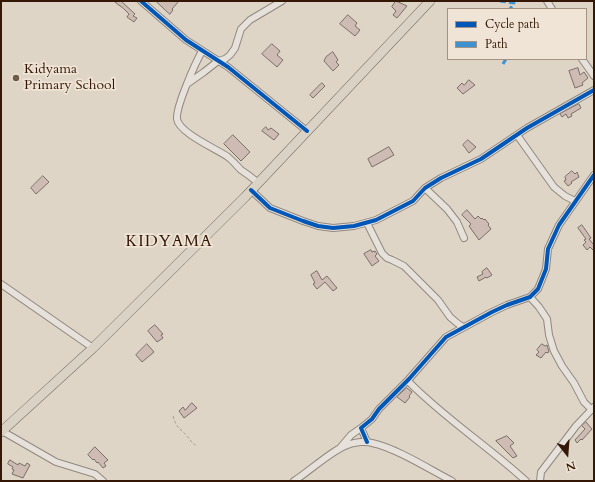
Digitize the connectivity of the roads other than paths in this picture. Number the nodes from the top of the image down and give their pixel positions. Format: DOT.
graph roads {
  1 [pos="141,1"];
  2 [pos="282,1"];
  3 [pos="430,1"];
  4 [pos="202,51"];
  5 [pos="583,60"];
  6 [pos="218,61"];
  7 [pos="594,76"];
  8 [pos="187,84"];
  9 [pos="594,90"];
  10 [pos="307,131"];
  11 [pos="517,134"];
  12 [pos="594,175"];
  13 [pos="258,183"];
  14 [pos="426,188"];
  15 [pos="251,190"];
  16 [pos="575,201"];
  17 [pos="367,223"];
  18 [pos="464,238"];
  19 [pos="1,285"];
  20 [pos="530,297"];
  21 [pos="463,327"];
  22 [pos="93,348"];
  23 [pos="408,381"];
  24 [pos="593,408"];
  25 [pos="360,428"];
  26 [pos="2,431"];
  27 [pos="367,442"];
  28 [pos="339,449"];
  29 [pos="103,481"];
  30 [pos="294,481"];
  31 [pos="452,481"];
  32 [pos="526,481"];
  33 [pos="540,481"];
  1 -- 4 [label="street"];
  2 -- 6 [label="street"];
  3 -- 10 [label="highway"];
  4 -- 6 [label="street"];
  4 -- 8 [label="street"];
  5 -- 7 [label="street"];
  6 -- 8 [label="street"];
  6 -- 10 [label="street"];
  8 -- 13 [label="street"];
  9 -- 11 [label="street"];
  10 -- 13 [label="highway"];
  11 -- 14 [label="street"];
  11 -- 16 [label="street"];
  12 -- 16 [label="street"];
  13 -- 15 [label="highway"];
  14 -- 17 [label="street"];
  14 -- 18 [label="street"];
  15 -- 17 [label="street"];
  15 -- 22 [label="highway"];
  16 -- 20 [label="street"];
  17 -- 21 [label="street"];
  19 -- 22 [label="street"];
  20 -- 21 [label="street"];
  20 -- 24 [label="street"];
  21 -- 23 [label="street"];
  22 -- 26 [label="highway"];
  23 -- 25 [label="street"];
  23 -- 32 [label="street"];
  24 -- 33 [label="street"];
  25 -- 27 [label="street"];
  25 -- 28 [label="street"];
  26 -- 29 [label="street"];
  27 -- 28 [label="street"];
  27 -- 31 [label="street"];
  28 -- 30 [label="street"];
}
